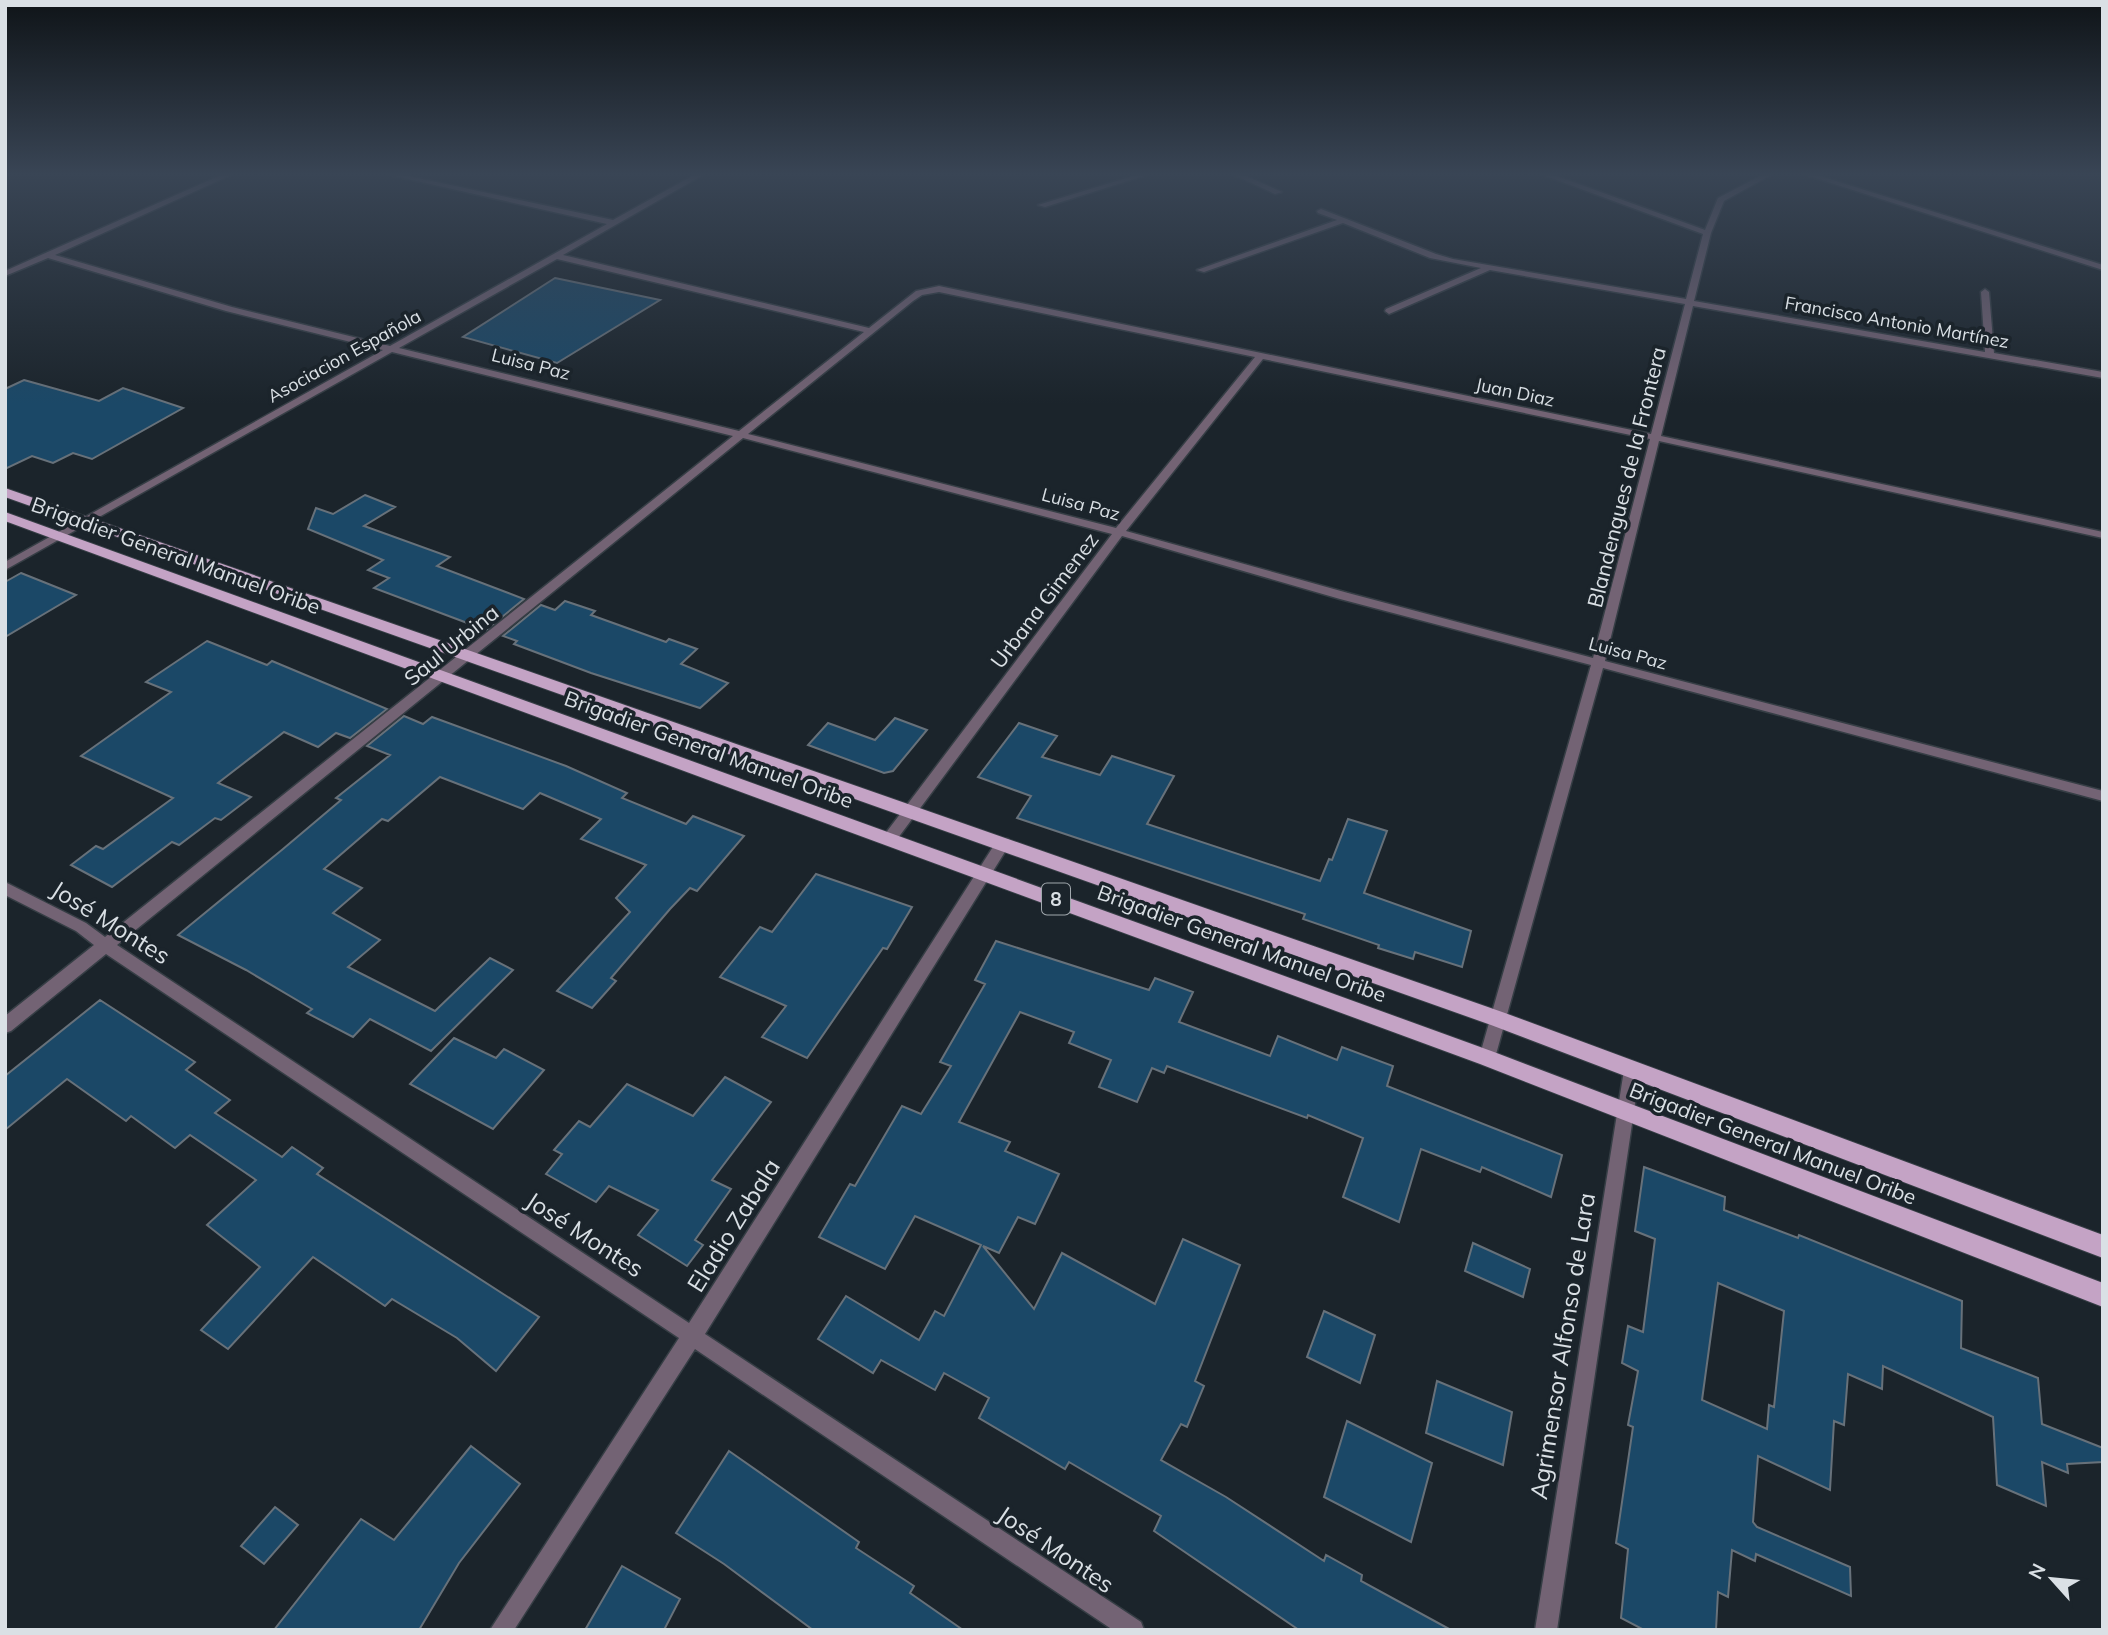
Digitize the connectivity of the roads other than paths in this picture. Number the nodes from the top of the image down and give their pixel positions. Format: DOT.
graph roads {
  1 [pos="56,251"];
  2 [pos="564,251"];
  3 [pos="1253,251"];
  4 [pos="1422,251"];
  5 [pos="1703,251"];
  6 [pos="2050,251"];
  7 [pos="48,255"];
  8 [pos="556,256"];
  9 [pos="5,262"];
  10 [pos="1490,267"];
  11 [pos="19,268"];
  12 [pos="2103,268"];
  13 [pos="1201,270"];
  14 [pos="5,274"];
  15 [pos="1985,292"];
  16 [pos="919,293"];
  17 [pos="1691,302"];
  18 [pos="1389,311"];
  19 [pos="871,331"];
  20 [pos="394,348"];
  21 [pos="1990,354"];
  22 [pos="1261,356"];
  23 [pos="2103,375"];
  24 [pos="741,435"];
  25 [pos="1657,438"];
  26 [pos="5,492"];
  27 [pos="5,516"];
  28 [pos="86,521"];
  29 [pos="1119,532"];
  30 [pos="2103,535"];
  31 [pos="59,536"];
  32 [pos="5,567"];
  33 [pos="247,578"];
  34 [pos="221,595"];
  35 [pos="347,614"];
  36 [pos="322,632"];
  37 [pos="469,655"];
  38 [pos="1598,663"];
  39 [pos="443,677"];
  40 [pos="2103,796"];
  41 [pos="911,810"];
  42 [pos="890,838"];
  43 [pos="1003,844"];
  44 [pos="984,873"];
  45 [pos="5,888"];
  46 [pos="106,946"];
  47 [pos="1498,1019"];
  48 [pos="5,1026"];
  49 [pos="1487,1058"];
  50 [pos="1632,1070"];
  51 [pos="1624,1110"];
  52 [pos="2103,1247"];
  53 [pos="2103,1295"];
  54 [pos="693,1334"];
  55 [pos="501,1630"];
  56 [pos="1133,1630"];
  57 [pos="1546,1630"];
  1 -- 7 [label="street"];
  2 -- 8 [label="street, Asociacion Española"];
  3 -- 13 [label="street"];
  4 -- 10 [label="street, Francisco Antonio Martínez"];
  5 -- 17 [label="street, Blandengues de la Frontera"];
  6 -- 12 [label="street"];
  7 -- 11 [label="street"];
  7 -- 20 [label="street, Luisa Paz"];
  8 -- 19 [label="street"];
  8 -- 20 [label="street, Asociacion Española"];
  9 -- 11 [label="street"];
  10 -- 17 [label="street, Francisco Antonio Martínez"];
  10 -- 18 [label="street"];
  11 -- 14 [label="street"];
  15 -- 21 [label="street"];
  16 -- 19 [label="street, Saul Urbina"];
  16 -- 22 [label="street, Juan Diaz"];
  17 -- 21 [label="street, Francisco Antonio Martínez"];
  17 -- 25 [label="street, Blandengues de la Frontera"];
  19 -- 24 [label="street, Saul Urbina"];
  20 -- 24 [label="street, Luisa Paz"];
  20 -- 28 [label="street, Asociacion Española"];
  21 -- 23 [label="street, Francisco Antonio Martínez"];
  22 -- 25 [label="street, Juan Diaz"];
  22 -- 29 [label="street, Urbana Gimenez"];
  24 -- 29 [label="street, Luisa Paz"];
  24 -- 37 [label="street, Saul Urbina"];
  25 -- 30 [label="street, Juan Diaz"];
  25 -- 38 [label="street, Blandengues de la Frontera"];
  26 -- 28 [label="main road, Brigadier General Manuel Oribe / 8"];
  27 -- 31 [label="main road, Brigadier General Manuel Oribe / 8"];
  28 -- 31 [label="street, Asociacion Española"];
  28 -- 33 [label="main road, Brigadier General Manuel Oribe / 8"];
  29 -- 38 [label="street, Luisa Paz"];
  29 -- 41 [label="street, Urbana Gimenez"];
  31 -- 32 [label="street, Asociacion Española"];
  31 -- 34 [label="main road, Brigadier General Manuel Oribe / 8"];
  33 -- 34 [label="main road"];
  33 -- 35 [label="main road, Brigadier General Manuel Oribe / 8"];
  34 -- 36 [label="main road, Brigadier General Manuel Oribe / 8"];
  35 -- 36 [label="main road"];
  35 -- 37 [label="main road, Brigadier General Manuel Oribe / 8"];
  36 -- 39 [label="main road, Brigadier General Manuel Oribe / 8"];
  37 -- 39 [label="street, Saul Urbina"];
  37 -- 41 [label="main road, Brigadier General Manuel Oribe / 8"];
  38 -- 40 [label="street, Luisa Paz"];
  38 -- 47 [label="street, Blandengues de la Frontera"];
  39 -- 42 [label="main road, Brigadier General Manuel Oribe / 8"];
  39 -- 46 [label="street, Saul Urbina"];
  41 -- 42 [label="street, Urbana Gimenez"];
  41 -- 43 [label="main road, Brigadier General Manuel Oribe / 8"];
  42 -- 44 [label="main road, Brigadier General Manuel Oribe / 8"];
  43 -- 44 [label="street, Eladio Zabala"];
  43 -- 47 [label="main road, Brigadier General Manuel Oribe / 8"];
  44 -- 49 [label="main road, Brigadier General Manuel Oribe / 8"];
  44 -- 54 [label="street, Eladio Zabala"];
  45 -- 46 [label="street, José Montes"];
  46 -- 48 [label="street, Saul Urbina"];
  46 -- 54 [label="street, José Montes"];
  47 -- 49 [label="street, Blandengues de la Frontera"];
  47 -- 50 [label="main road, Brigadier General Manuel Oribe / 8"];
  49 -- 51 [label="main road, Brigadier General Manuel Oribe / 8"];
  50 -- 51 [label="street, Agrimensor Alfonso de Lara"];
  50 -- 52 [label="main road, Brigadier General Manuel Oribe / 8"];
  51 -- 53 [label="main road, Brigadier General Manuel Oribe / 8"];
  51 -- 57 [label="street, Agrimensor Alfonso de Lara"];
  54 -- 55 [label="street, Eladio Zabala"];
  54 -- 56 [label="street, José Montes"];
}
